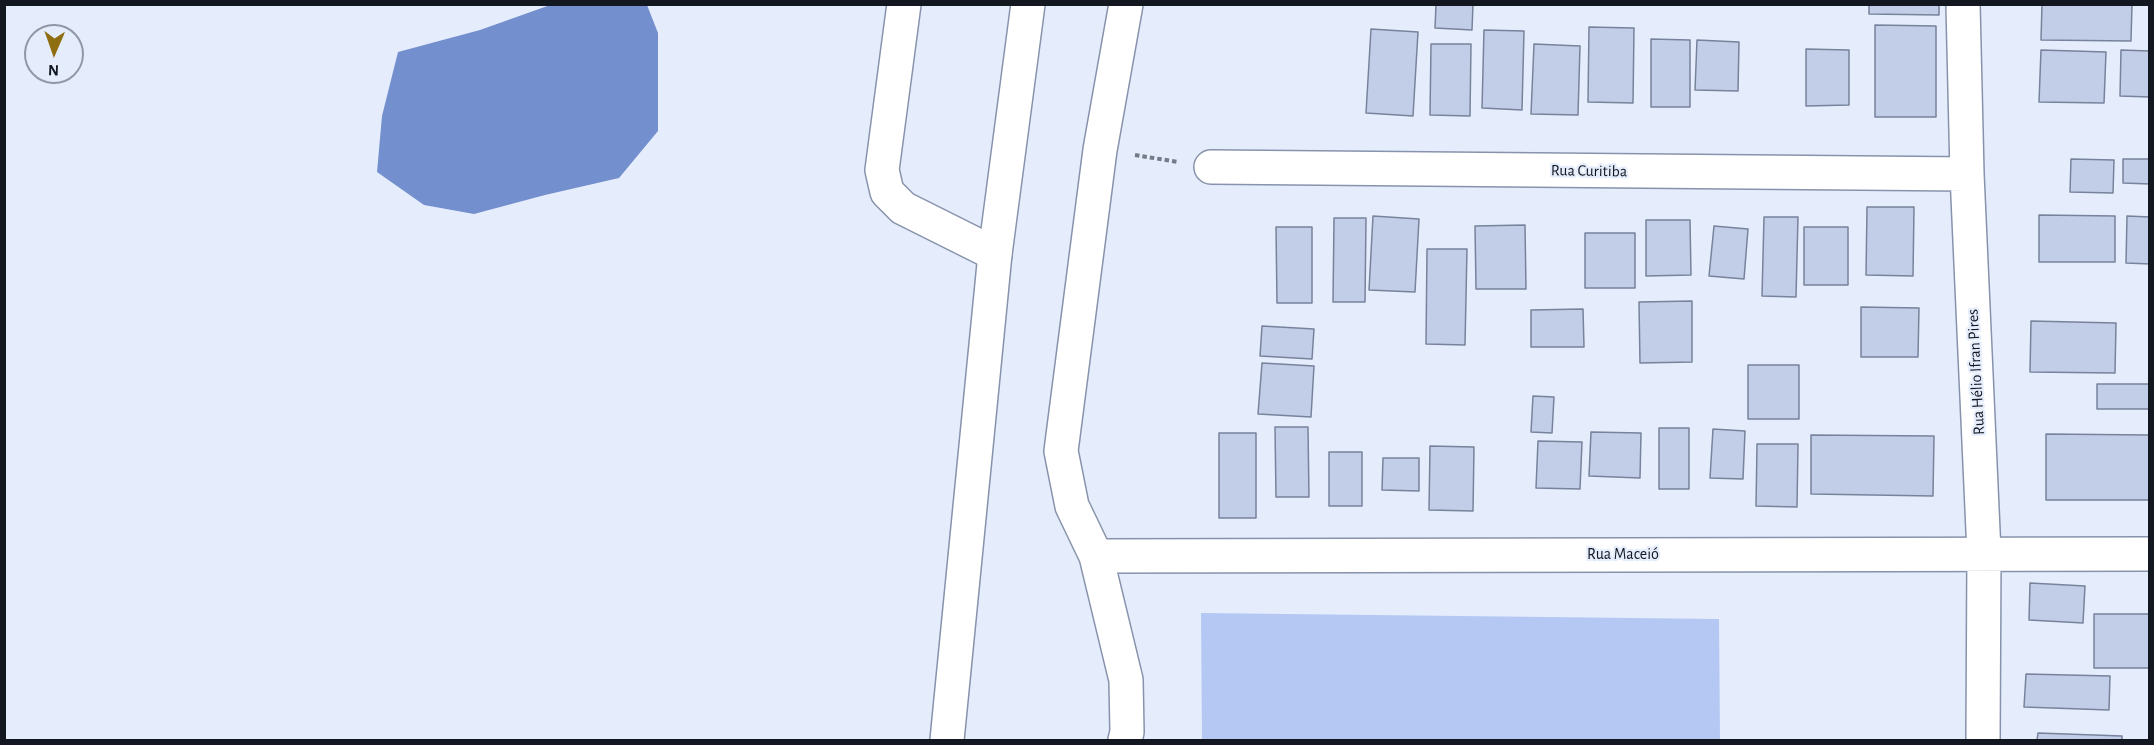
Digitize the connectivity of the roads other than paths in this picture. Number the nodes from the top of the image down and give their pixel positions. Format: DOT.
graph roads {
  1 [pos="904,4"];
  2 [pos="1028,4"];
  3 [pos="1125,4"];
  4 [pos="1963,4"];
  5 [pos="1211,167"];
  6 [pos="1967,174"];
  7 [pos="995,254"];
  8 [pos="1984,553"];
  9 [pos="2150,554"];
  10 [pos="1096,556"];
  11 [pos="947,741"];
  12 [pos="1125,741"];
  13 [pos="1983,741"];
  1 -- 7 [label="street"];
  2 -- 7 [label="street"];
  3 -- 10 [label="street"];
  4 -- 6 [label="street, Rua Hélio Ifran Pires"];
  5 -- 6 [label="street, Rua Curitiba"];
  6 -- 8 [label="street, Rua Hélio Ifran Pires"];
  7 -- 11 [label="street"];
  8 -- 9 [label="street, Rua Maceió"];
  8 -- 10 [label="street, Rua Maceió"];
  8 -- 13 [label="street, Rua Hélio Ifran Pires"];
  10 -- 12 [label="street"];
}
